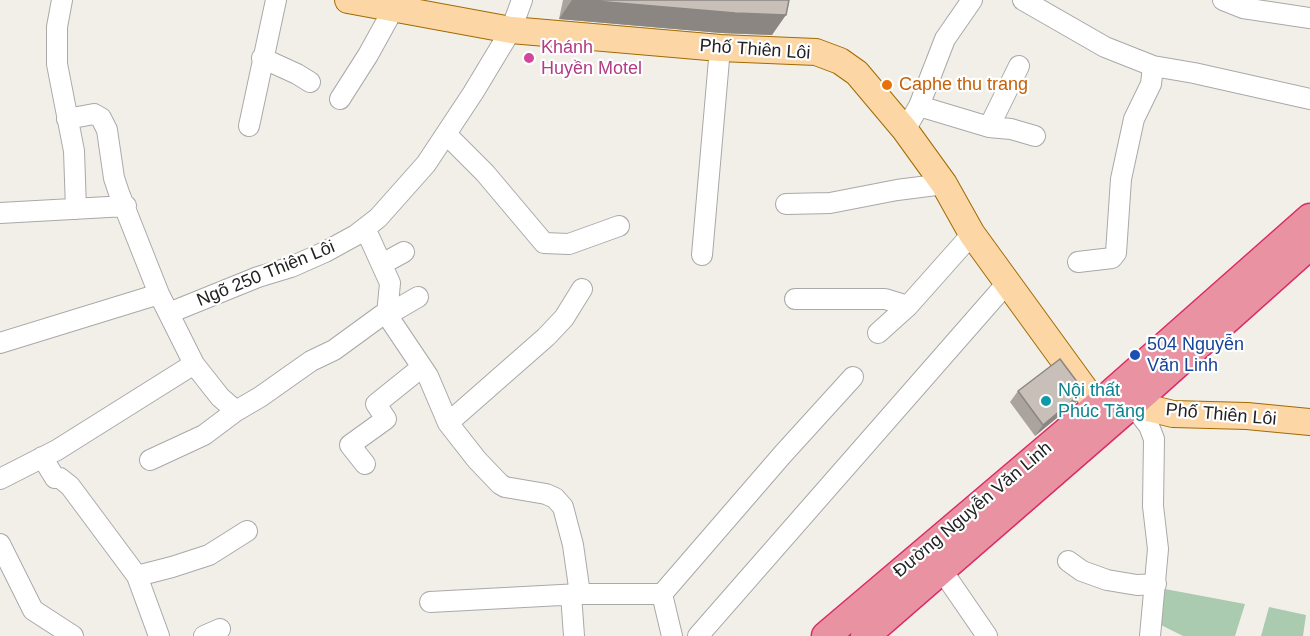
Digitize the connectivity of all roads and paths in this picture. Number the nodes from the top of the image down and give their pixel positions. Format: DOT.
graph roads {
  1 [pos="62,0"];
  2 [pos="276,0"];
  3 [pos="348,0"];
  4 [pos="522,0"];
  5 [pos="972,0"];
  6 [pos="1023,0"];
  7 [pos="1223,0"];
  8 [pos="1246,4"];
  9 [pos="394,8"];
  10 [pos="1310,18"];
  11 [pos="511,30"];
  12 [pos="720,48"];
  13 [pos="262,58"];
  14 [pos="1019,66"];
  15 [pos="1154,66"];
  16 [pos="310,82"];
  17 [pos="340,99"];
  18 [pos="1310,99"];
  19 [pos="919,106"];
  20 [pos="67,119"];
  21 [pos="249,126"];
  22 [pos="989,127"];
  23 [pos="905,130"];
  24 [pos="446,134"];
  25 [pos="1035,136"];
  26 [pos="944,184"];
  27 [pos="786,204"];
  28 [pos="126,206"];
  29 [pos="76,209"];
  30 [pos="0,213"];
  31 [pos="1310,218"];
  32 [pos="619,226"];
  33 [pos="365,228"];
  34 [pos="972,234"];
  35 [pos="1310,245"];
  36 [pos="404,252"];
  37 [pos="702,255"];
  38 [pos="1078,262"];
  39 [pos="382,264"];
  40 [pos="1007,283"];
  41 [pos="582,289"];
  42 [pos="159,294"];
  43 [pos="418,297"];
  44 [pos="795,299"];
  45 [pos="908,306"];
  46 [pos="170,313"];
  47 [pos="387,315"];
  48 [pos="878,333"];
  49 [pos="0,343"];
  50 [pos="194,364"];
  51 [pos="422,367"];
  52 [pos="853,377"];
  53 [pos="1103,401"];
  54 [pos="1132,404"];
  55 [pos="236,411"];
  56 [pos="1310,422"];
  57 [pos="448,423"];
  58 [pos="42,457"];
  59 [pos="150,460"];
  60 [pos="365,465"];
  61 [pos="0,479"];
  62 [pos="248,531"];
  63 [pos="0,544"];
  64 [pos="1068,561"];
  65 [pos="941,569"];
  66 [pos="137,576"];
  67 [pos="1156,584"];
  68 [pos="576,594"];
  69 [pos="662,594"];
  70 [pos="430,602"];
  71 [pos="73,636"];
  72 [pos="159,636"];
  73 [pos="574,636"];
  74 [pos="672,636"];
  75 [pos="698,636"];
  76 [pos="826,636"];
  77 [pos="865,636"];
  78 [pos="987,636"];
  79 [pos="1150,636"];
  1 -- 20 [label="street"];
  2 -- 13 [label="street"];
  3 -- 9 [label="main road, Phố Thiên Lôi"];
  4 -- 11 [label="street, Ngõ 250 Thiên Lôi"];
  5 -- 19 [label="street"];
  6 -- 15 [label="street"];
  7 -- 8 [label="street"];
  8 -- 10 [label="street"];
  9 -- 11 [label="main road, Phố Thiên Lôi"];
  9 -- 17 [label="street"];
  11 -- 12 [label="main road, Phố Thiên Lôi"];
  11 -- 24 [label="street, Ngõ 250 Thiên Lôi"];
  12 -- 23 [label="main road, Phố Thiên Lôi"];
  12 -- 37 [label="street"];
  13 -- 16 [label="street"];
  13 -- 21 [label="street"];
  14 -- 22 [label="street"];
  15 -- 18 [label="street"];
  15 -- 38 [label="street"];
  19 -- 22 [label="street"];
  19 -- 23 [label="street"];
  20 -- 28 [label="street"];
  20 -- 29 [label="street"];
  22 -- 25 [label="street"];
  23 -- 26 [label="main road, Phố Thiên Lôi"];
  24 -- 32 [label="street"];
  24 -- 33 [label="street, Ngõ 250 Thiên Lôi"];
  26 -- 27 [label="street"];
  26 -- 34 [label="main road, Phố Thiên Lôi"];
  28 -- 29 [label="street"];
  28 -- 42 [label="street"];
  29 -- 30 [label="street"];
  31 -- 53 [label="highway, Đường Nguyễn Văn Linh"];
  33 -- 39 [label="street"];
  33 -- 46 [label="street, Ngõ 250 Thiên Lôi"];
  34 -- 40 [label="main road, Phố Thiên Lôi"];
  34 -- 45 [label="street"];
  35 -- 54 [label="highway, Đường Nguyễn Văn Linh"];
  36 -- 39 [label="street"];
  39 -- 47 [label="street"];
  40 -- 53 [label="main road, Phố Thiên Lôi"];
  40 -- 75 [label="street"];
  41 -- 57 [label="street"];
  42 -- 46 [label="street"];
  42 -- 49 [label="street"];
  43 -- 47 [label="street"];
  44 -- 45 [label="street"];
  45 -- 48 [label="street"];
  46 -- 50 [label="street"];
  47 -- 51 [label="street"];
  47 -- 55 [label="street"];
  50 -- 55 [label="street"];
  50 -- 58 [label="street"];
  51 -- 57 [label="street"];
  51 -- 60 [label="street"];
  52 -- 69 [label="street"];
  53 -- 54 [label="main road, Phố Thiên Lôi"];
  53 -- 76 [label="highway, Đường Nguyễn Văn Linh"];
  54 -- 56 [label="main road, Phố Thiên Lôi"];
  54 -- 65 [label="highway, Đường Nguyễn Văn Linh"];
  54 -- 67 [label="street"];
  55 -- 59 [label="street"];
  57 -- 68 [label="street"];
  58 -- 61 [label="street"];
  58 -- 66 [label="street"];
  62 -- 66 [label="street"];
  63 -- 71 [label="street"];
  64 -- 67 [label="street"];
  65 -- 77 [label="highway, Đường Nguyễn Văn Linh"];
  65 -- 78 [label="street"];
  66 -- 72 [label="street"];
  67 -- 79 [label="street"];
  68 -- 69 [label="street"];
  68 -- 70 [label="street"];
  68 -- 73 [label="street"];
  69 -- 74 [label="street"];
}
